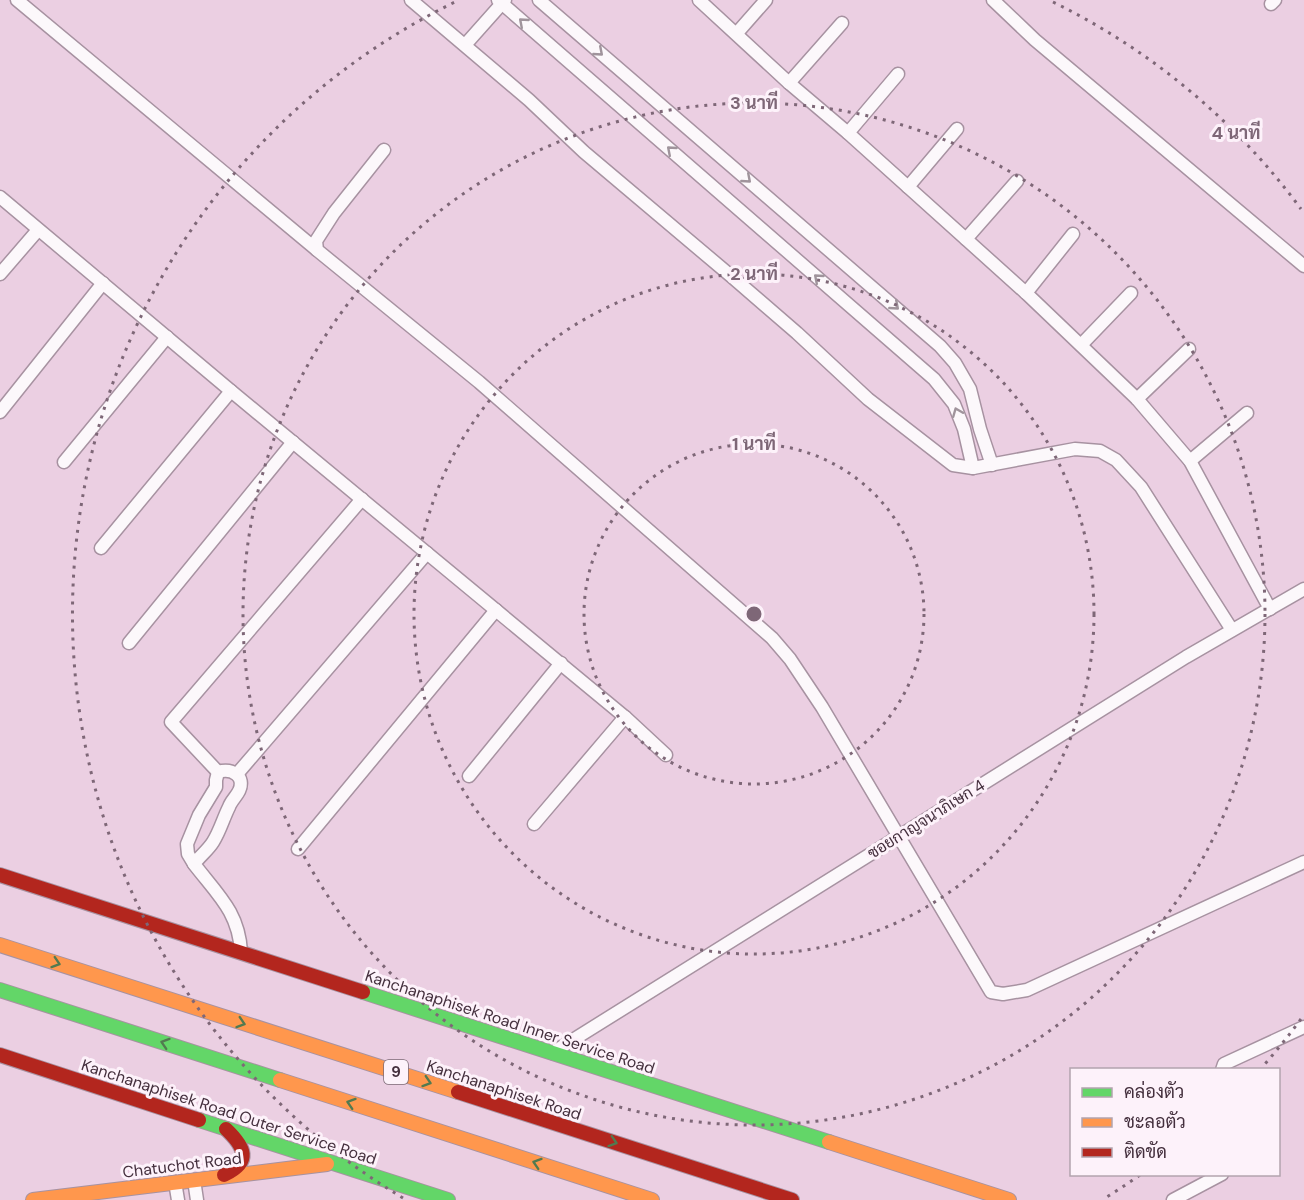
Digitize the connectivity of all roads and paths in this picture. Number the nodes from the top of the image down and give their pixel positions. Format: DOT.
graph roads {
  1 [pos="17,0"];
  2 [pos="411,0"];
  3 [pos="539,0"];
  4 [pos="699,0"];
  5 [pos="766,0"];
  6 [pos="993,0"];
  7 [pos="502,1"];
  8 [pos="842,23"];
  9 [pos="736,33"];
  10 [pos="465,45"];
  11 [pos="897,74"];
  12 [pos="789,83"];
  13 [pos="957,129"];
  14 [pos="848,133"];
  15 [pos="384,150"];
  16 [pos="1017,181"];
  17 [pos="909,188"];
  18 [pos="0,197"];
  19 [pos="38,230"];
  20 [pos="1073,234"];
  21 [pos="966,239"];
  22 [pos="317,250"];
  23 [pos="1304,266"];
  24 [pos="0,274"];
  25 [pos="103,284"];
  26 [pos="1026,293"];
  27 [pos="1131,293"];
  28 [pos="167,337"];
  29 [pos="1081,345"];
  30 [pos="1189,349"];
  31 [pos="231,391"];
  32 [pos="1137,399"];
  33 [pos="0,412"];
  34 [pos="1247,413"];
  35 [pos="293,442"];
  36 [pos="1190,461"];
  37 [pos="64,462"];
  38 [pos="992,465"];
  39 [pos="973,468"];
  40 [pos="362,499"];
  41 [pos="101,548"];
  42 [pos="427,553"];
  43 [pos="1304,589"];
  44 [pos="1269,609"];
  45 [pos="496,610"];
  46 [pos="1232,630"];
  47 [pos="129,643"];
  48 [pos="561,663"];
  49 [pos="625,717"];
  50 [pos="666,755"];
  51 [pos="218,772"];
  52 [pos="237,774"];
  53 [pos="469,776"];
  54 [pos="534,824"];
  55 [pos="898,837"];
  56 [pos="298,849"];
  57 [pos="1304,862"];
  58 [pos="194,864"];
  59 [pos="0,875"];
  60 [pos="0,945"];
  61 [pos="241,952"];
  62 [pos="0,990"];
  63 [pos="1304,1027"];
  64 [pos="552,1053"];
  65 [pos="0,1055"];
  66 [pos="1223,1068"];
  67 [pos="225,1128"];
  68 [pos="334,1164"];
  69 [pos="222,1176"];
  70 [pos="1218,1176"];
  71 [pos="194,1180"];
  72 [pos="174,1182"];
  73 [pos="33,1200"];
  74 [pos="178,1200"];
  75 [pos="197,1200"];
  76 [pos="448,1200"];
  77 [pos="652,1200"];
  78 [pos="792,1200"];
  79 [pos="1009,1200"];
  80 [pos="1173,1200"];
  1 -- 22 [label="street"];
  2 -- 10 [label="street"];
  3 -- 38 [label="street, one-way"];
  4 -- 9 [label="street"];
  5 -- 9 [label="street"];
  6 -- 23 [label="street"];
  7 -- 10 [label="street"];
  39 -- 7 [label="street, one-way"];
  8 -- 12 [label="street"];
  9 -- 12 [label="street"];
  10 -- 39 [label="street"];
  11 -- 14 [label="street"];
  12 -- 14 [label="street"];
  13 -- 17 [label="street"];
  14 -- 17 [label="street"];
  15 -- 22 [label="street"];
  16 -- 21 [label="street"];
  17 -- 21 [label="street"];
  18 -- 19 [label="street"];
  19 -- 24 [label="street"];
  19 -- 25 [label="street"];
  20 -- 26 [label="street"];
  21 -- 26 [label="street"];
  22 -- 55 [label="street"];
  25 -- 28 [label="street"];
  25 -- 33 [label="street"];
  26 -- 29 [label="street"];
  27 -- 29 [label="street"];
  28 -- 31 [label="street"];
  28 -- 37 [label="street"];
  29 -- 32 [label="street"];
  30 -- 32 [label="street"];
  31 -- 35 [label="street"];
  31 -- 41 [label="street"];
  32 -- 36 [label="street"];
  34 -- 36 [label="street"];
  35 -- 40 [label="street"];
  35 -- 47 [label="street"];
  36 -- 44 [label="street"];
  38 -- 39 [label="street"];
  38 -- 46 [label="street"];
  40 -- 42 [label="street"];
  40 -- 51 [label="street"];
  42 -- 45 [label="street"];
  42 -- 52 [label="street"];
  43 -- 44 [label="street, ซอยกาญจนาภิเษก 4"];
  44 -- 46 [label="street, ซอยกาญจนาภิเษก 4"];
  45 -- 48 [label="street"];
  45 -- 56 [label="street"];
  46 -- 55 [label="street, ซอยกาญจนาภิเษก 4"];
  48 -- 49 [label="street"];
  48 -- 53 [label="street"];
  49 -- 50 [label="street"];
  49 -- 54 [label="street"];
  51 -- 52 [label="street"];
  51 -- 58 [label="street"];
  52 -- 58 [label="street"];
  55 -- 57 [label="street"];
  55 -- 64 [label="street, ซอยกาญจนาภิเษก 4"];
  58 -- 61 [label="street"];
  59 -- 61 [label="main road, Kanchanaphisek Road Inner Service Road"];
  60 -- 78 [label="main road, Kanchanaphisek Road / 9, one-way"];
  61 -- 64 [label="main road, Kanchanaphisek Road Inner Service Road"];
  77 -- 62 [label="main road, one-way"];
  63 -- 66 [label="street"];
  64 -- 79 [label="main road, Kanchanaphisek Road Inner Service Road"];
  65 -- 67 [label="main road, Kanchanaphisek Road Outer Service Road"];
  67 -- 68 [label="main road, Kanchanaphisek Road Outer Service Road"];
  67 -- 69 [label="main road"];
  68 -- 69 [label="main road, Chatuchot Road"];
  68 -- 76 [label="main road, Kanchanaphisek Road Outer Service Road"];
  69 -- 71 [label="main road, Chatuchot Road"];
  70 -- 80 [label="street"];
  71 -- 72 [label="main road, Chatuchot Road"];
  71 -- 75 [label="street"];
  72 -- 73 [label="main road, Chatuchot Road"];
  72 -- 74 [label="street"];
}
